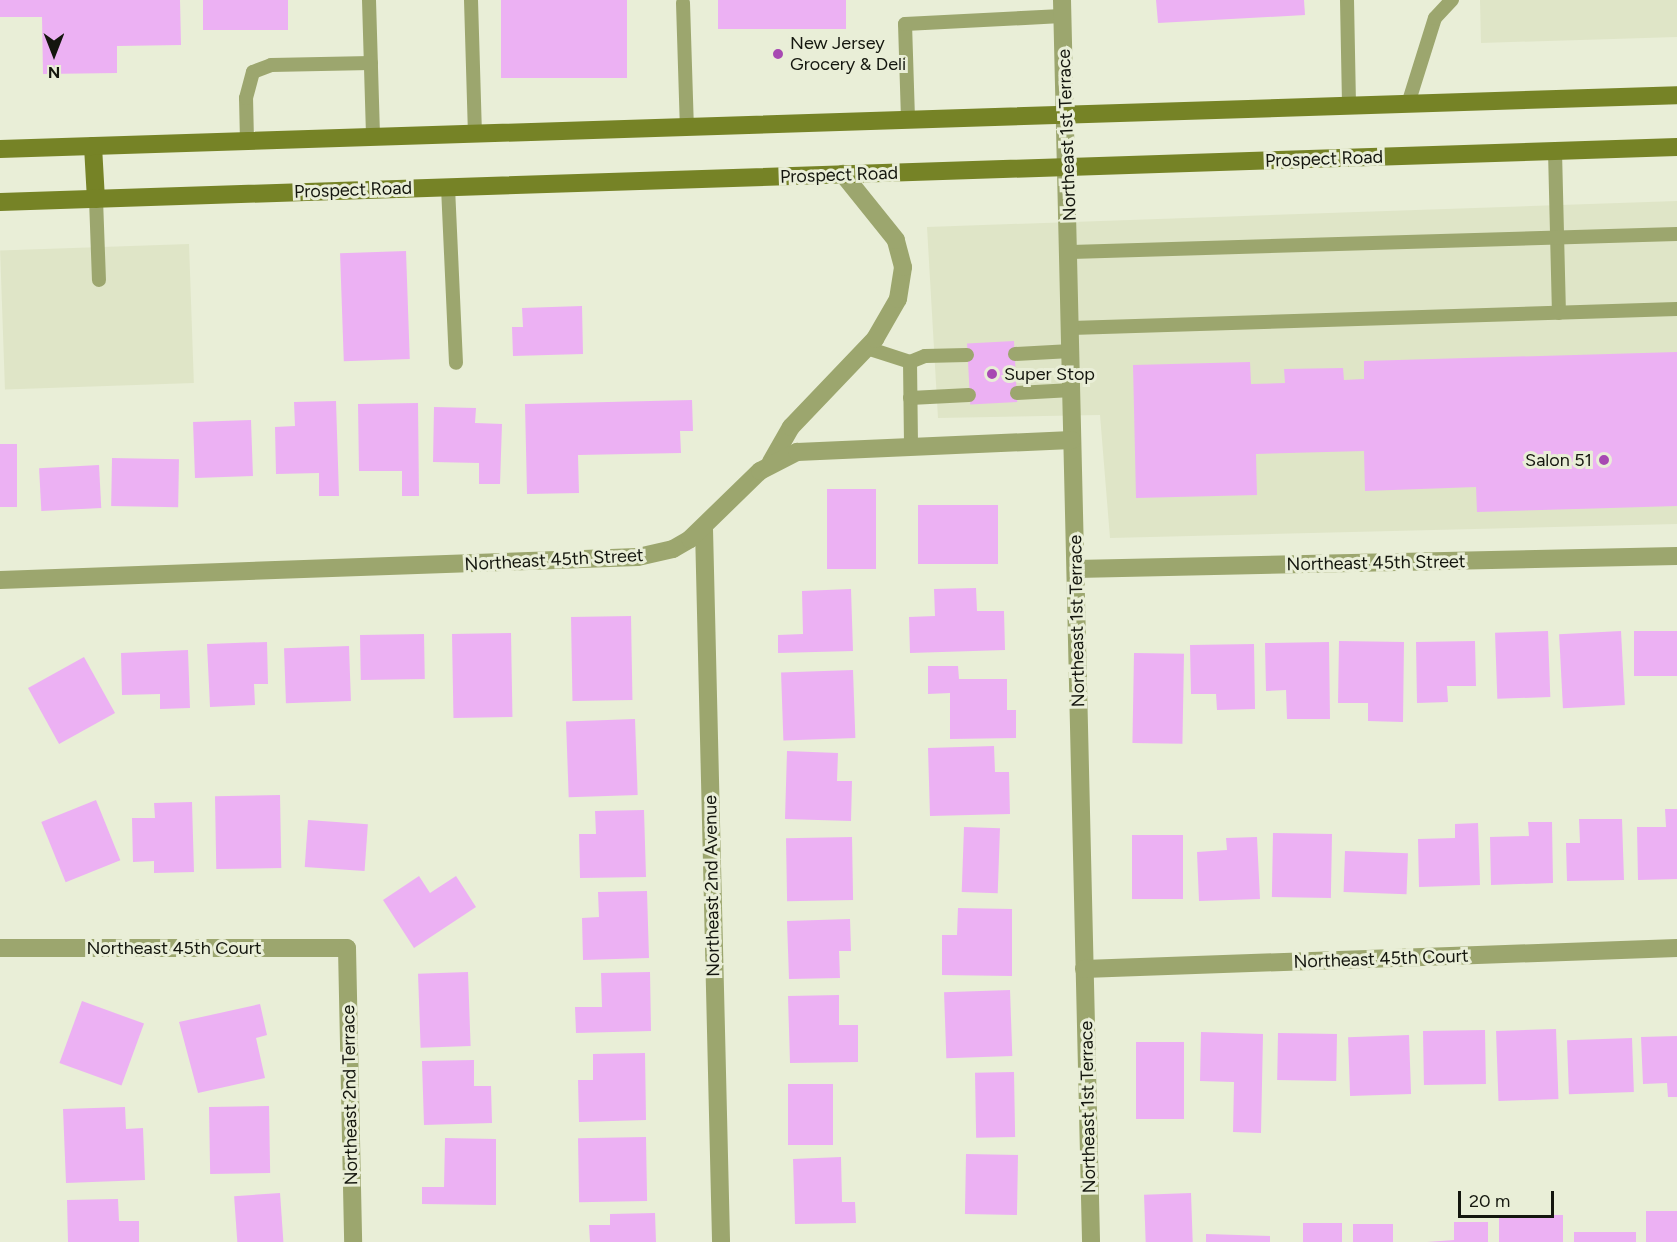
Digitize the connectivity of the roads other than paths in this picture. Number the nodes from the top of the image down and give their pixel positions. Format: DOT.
graph roads {
  1 [pos="369,0"];
  2 [pos="471,0"];
  3 [pos="1347,0"];
  4 [pos="1452,0"];
  5 [pos="683,3"];
  6 [pos="1062,8"];
  7 [pos="371,63"];
  8 [pos="1677,95"];
  9 [pos="1408,104"];
  10 [pos="1349,105"];
  11 [pos="1066,114"];
  12 [pos="908,119"];
  13 [pos="687,127"];
  14 [pos="475,134"];
  15 [pos="373,137"];
  16 [pos="247,141"];
  17 [pos="93,146"];
  18 [pos="1677,147"];
  19 [pos="0,149"];
  20 [pos="1555,151"];
  21 [pos="1068,167"];
  22 [pos="843,174"];
  23 [pos="448,187"];
  24 [pos="96,199"];
  25 [pos="0,202"];
  26 [pos="1677,234"];
  27 [pos="1557,238"];
  28 [pos="1071,252"];
  29 [pos="99,280"];
  30 [pos="1677,309"];
  31 [pos="1559,313"];
  32 [pos="1071,328"];
  33 [pos="867,348"];
  34 [pos="1071,351"];
  35 [pos="1015,354"];
  36 [pos="967,355"];
  37 [pos="910,362"];
  38 [pos="456,363"];
  39 [pos="1072,390"];
  40 [pos="1017,393"];
  41 [pos="969,395"];
  42 [pos="910,398"];
  43 [pos="1072,440"];
  44 [pos="911,447"];
  45 [pos="771,462"];
  46 [pos="704,529"];
  47 [pos="1677,556"];
  48 [pos="1076,569"];
  49 [pos="0,580"];
  50 [pos="0,948"];
  51 [pos="347,948"];
  52 [pos="1677,948"];
  53 [pos="1084,969"];
  54 [pos="353,1242"];
  55 [pos="721,1242"];
  56 [pos="1091,1242"];
  1 -- 7 [label="lane"];
  2 -- 14 [label="lane"];
  3 -- 10 [label="lane"];
  4 -- 9 [label="lane"];
  5 -- 13 [label="lane"];
  6 -- 11 [label="street, Northeast 1st Terrace"];
  6 -- 12 [label="lane"];
  7 -- 15 [label="lane"];
  7 -- 16 [label="lane"];
  8 -- 9 [label="main road"];
  9 -- 10 [label="main road"];
  10 -- 11 [label="main road"];
  11 -- 12 [label="main road"];
  11 -- 21 [label="street, Northeast 1st Terrace"];
  12 -- 13 [label="main road"];
  13 -- 14 [label="main road"];
  14 -- 15 [label="main road"];
  15 -- 16 [label="main road"];
  16 -- 17 [label="main road"];
  17 -- 19 [label="main road"];
  17 -- 24 [label="main road"];
  18 -- 20 [label="main road, Prospect Road"];
  20 -- 21 [label="main road, Prospect Road"];
  20 -- 27 [label="lane"];
  21 -- 22 [label="main road, Prospect Road"];
  21 -- 28 [label="street, Northeast 1st Terrace"];
  22 -- 23 [label="main road, Prospect Road"];
  22 -- 33 [label="street"];
  23 -- 24 [label="main road, Prospect Road"];
  23 -- 38 [label="lane"];
  24 -- 25 [label="main road, Prospect Road"];
  24 -- 29 [label="lane"];
  26 -- 27 [label="lane"];
  27 -- 28 [label="lane"];
  27 -- 31 [label="lane"];
  28 -- 32 [label="street, Northeast 1st Terrace"];
  30 -- 31 [label="lane"];
  31 -- 32 [label="lane"];
  32 -- 34 [label="street, Northeast 1st Terrace"];
  33 -- 37 [label="lane"];
  33 -- 45 [label="street"];
  34 -- 35 [label="lane"];
  34 -- 39 [label="street, Northeast 1st Terrace"];
  36 -- 37 [label="lane"];
  37 -- 42 [label="lane"];
  39 -- 40 [label="lane"];
  39 -- 43 [label="street, Northeast 1st Terrace"];
  41 -- 42 [label="lane"];
  42 -- 44 [label="lane"];
  43 -- 44 [label="street, Northeast 45th Street"];
  43 -- 48 [label="street, Northeast 1st Terrace"];
  44 -- 45 [label="street, Northeast 45th Street"];
  45 -- 46 [label="street, Northeast 45th Street"];
  46 -- 49 [label="street, Northeast 45th Street"];
  46 -- 55 [label="street, Northeast 2nd Avenue"];
  47 -- 48 [label="street, Northeast 45th Street"];
  48 -- 53 [label="street, Northeast 1st Terrace"];
  50 -- 51 [label="street, Northeast 45th Court"];
  51 -- 54 [label="street, Northeast 2nd Terrace"];
  52 -- 53 [label="street, Northeast 45th Court"];
  53 -- 56 [label="street, Northeast 1st Terrace"];
}
